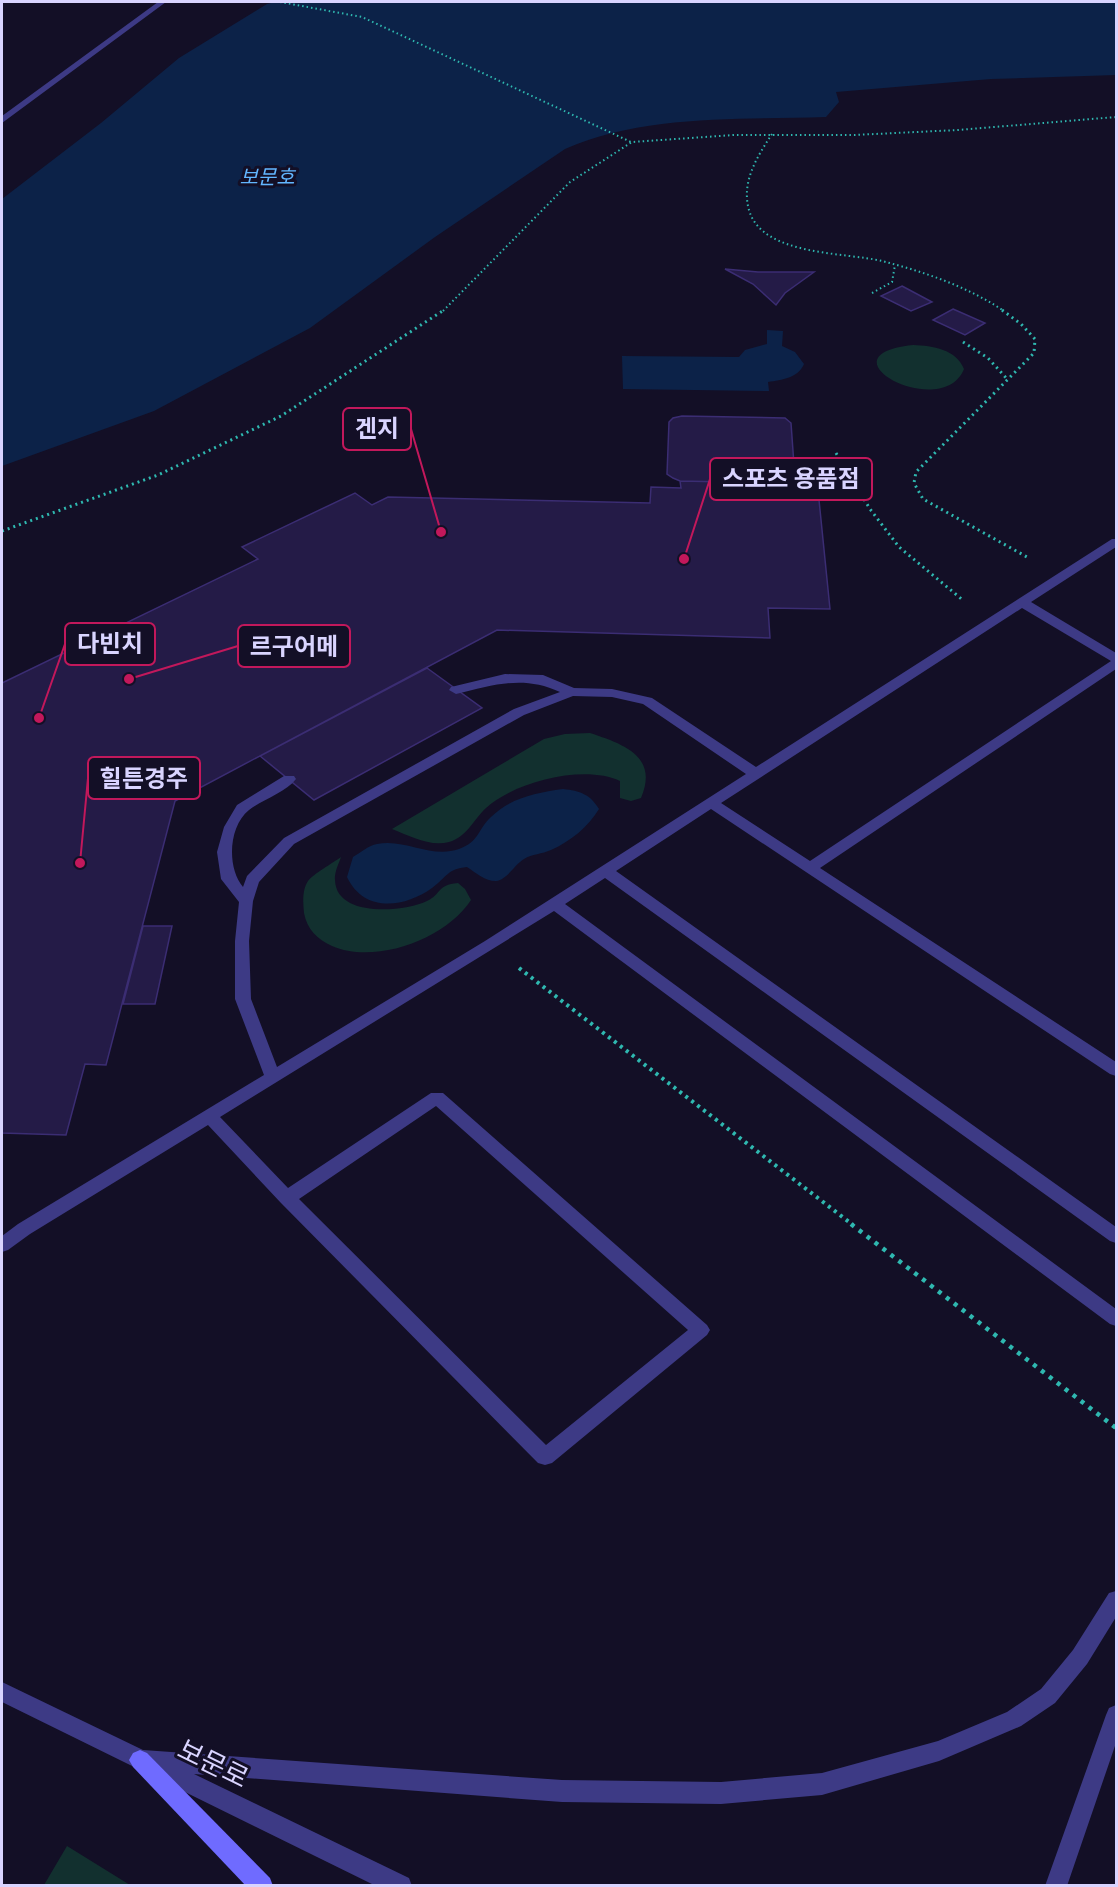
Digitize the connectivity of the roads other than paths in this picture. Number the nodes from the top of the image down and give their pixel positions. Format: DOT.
graph roads {
  1 [pos="162,2"];
  2 [pos="2,120"];
  3 [pos="1116,542"];
  4 [pos="1021,602"];
  5 [pos="1116,658"];
  6 [pos="1116,663"];
  7 [pos="456,690"];
  8 [pos="572,692"];
  9 [pos="755,773"];
  10 [pos="289,779"];
  11 [pos="710,802"];
  12 [pos="810,868"];
  13 [pos="605,870"];
  14 [pos="246,901"];
  15 [pos="554,903"];
  16 [pos="1116,1070"];
  17 [pos="273,1077"];
  18 [pos="210,1117"];
  19 [pos="287,1198"];
  20 [pos="1116,1236"];
  21 [pos="2,1245"];
  22 [pos="1116,1319"];
  23 [pos="1116,1599"];
  24 [pos="2,1692"];
  25 [pos="1116,1715"];
  26 [pos="140,1760"];
  27 [pos="262,1886"];
  28 [pos="401,1886"];
  29 [pos="1056,1886"];
  1 -- 2 [label="street"];
  3 -- 4 [label="street"];
  4 -- 5 [label="street"];
  4 -- 9 [label="street"];
  6 -- 12 [label="street"];
  7 -- 8 [label="street"];
  8 -- 9 [label="street"];
  8 -- 14 [label="street"];
  9 -- 11 [label="street"];
  10 -- 14 [label="street"];
  11 -- 12 [label="street"];
  11 -- 13 [label="street"];
  12 -- 16 [label="street"];
  13 -- 15 [label="street"];
  13 -- 20 [label="street"];
  14 -- 17 [label="street"];
  15 -- 17 [label="street"];
  15 -- 22 [label="street"];
  17 -- 18 [label="street"];
  18 -- 19 [label="street"];
  18 -- 21 [label="street"];
  19 -- 19 [label="street"];
  23 -- 26 [label="street"];
  24 -- 26 [label="street, 보문로"];
  25 -- 29 [label="street"];
  26 -- 27 [label="main road"];
  26 -- 28 [label="street, 보문로"];
}
